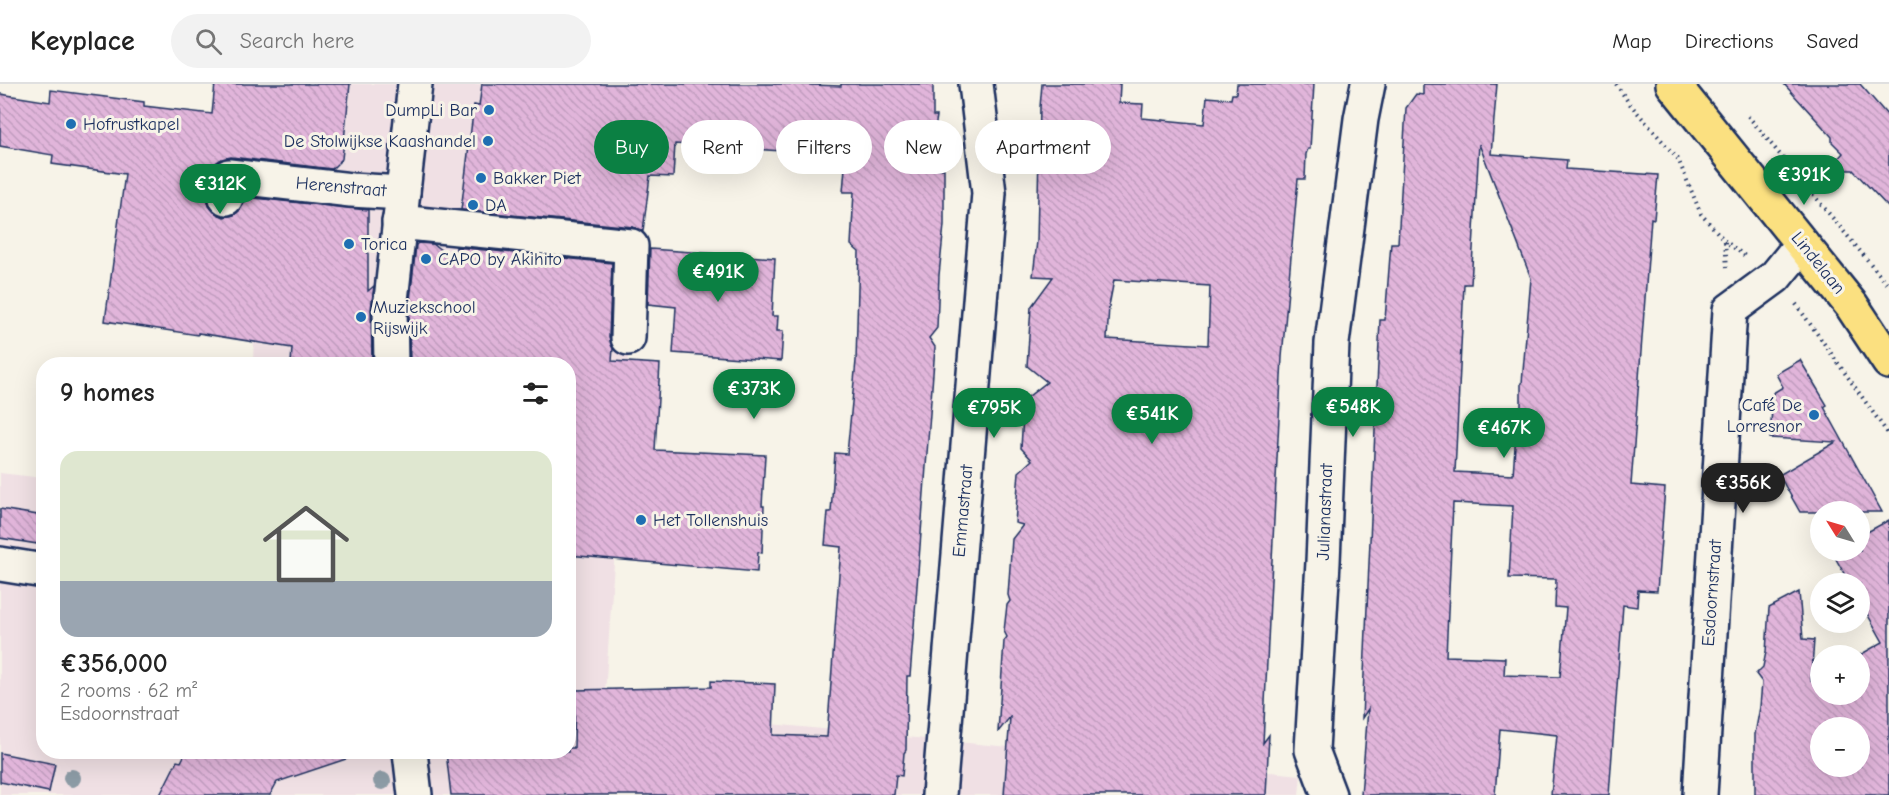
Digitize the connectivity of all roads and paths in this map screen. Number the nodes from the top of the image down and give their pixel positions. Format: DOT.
graph roads {
  1 [pos="415,84"];
  2 [pos="976,84"];
  3 [pos="1368,84"];
  4 [pos="1673,84"];
  5 [pos="1743,110"];
  6 [pos="226,198"];
  7 [pos="401,208"];
  8 [pos="1802,244"];
  9 [pos="1889,286"];
  10 [pos="628,339"];
  11 [pos="391,357"];
  12 [pos="1889,362"];
  13 [pos="0,564"];
  14 [pos="36,570"];
  15 [pos="411,759"];
  16 [pos="416,795"];
  17 [pos="939,795"];
  18 [pos="1329,795"];
  19 [pos="1700,795"];
  1 -- 7 [label="street, Herenstraat"];
  2 -- 17 [label="street, Emmastraat"];
  3 -- 18 [label="street, Julianastraat"];
  4 -- 8 [label="main road, Lindelaan"];
  5 -- 9 [label="path"];
  6 -- 7 [label="street, Herenstraat"];
  7 -- 10 [label="street"];
  7 -- 11 [label="street, Herenstraat"];
  8 -- 12 [label="main road, Lindelaan"];
  8 -- 19 [label="street, Esdoornstraat"];
  13 -- 14 [label="street"];
  15 -- 16 [label="street"];
}
